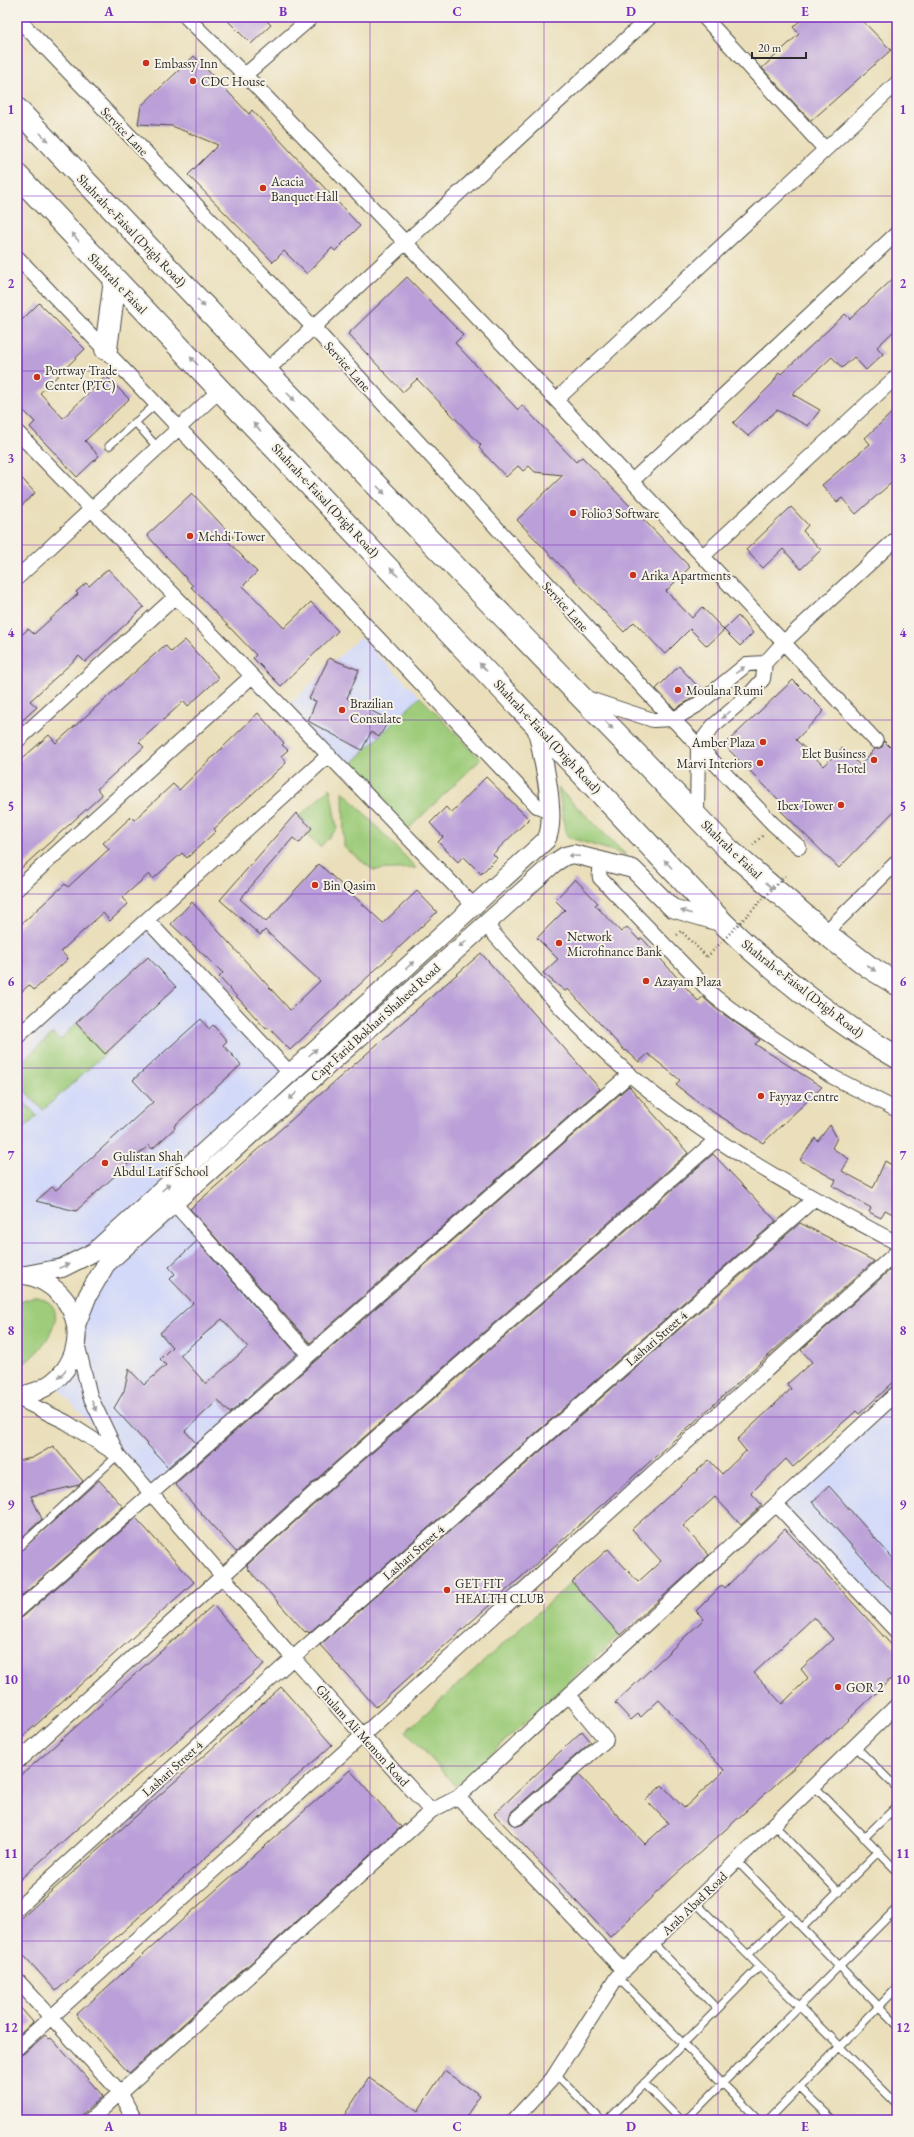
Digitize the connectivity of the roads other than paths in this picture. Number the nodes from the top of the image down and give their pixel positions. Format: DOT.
graph roads {
  1 [pos="186,17"];
  2 [pos="312,17"];
  3 [pos="650,17"];
  4 [pos="704,17"];
  5 [pos="18,20"];
  6 [pos="245,75"];
  7 [pos="897,83"];
  8 [pos="17,109"];
  9 [pos="825,149"];
  10 [pos="17,175"];
  11 [pos="897,233"];
  12 [pos="405,243"];
  13 [pos="17,257"];
  14 [pos="115,280"];
  15 [pos="313,327"];
  16 [pos="106,349"];
  17 [pos="266,371"];
  18 [pos="897,376"];
  19 [pos="221,389"];
  20 [pos="556,400"];
  21 [pos="157,403"];
  22 [pos="135,422"];
  23 [pos="180,428"];
  24 [pos="17,432"];
  25 [pos="109,446"];
  26 [pos="158,448"];
  27 [pos="632,480"];
  28 [pos="91,510"];
  29 [pos="897,538"];
  30 [pos="703,556"];
  31 [pos="17,578"];
  32 [pos="175,597"];
  33 [pos="783,643"];
  34 [pos="765,663"];
  35 [pos="251,677"];
  36 [pos="582,697"];
  37 [pos="674,719"];
  38 [pos="535,721"];
  39 [pos="17,740"];
  40 [pos="876,741"];
  41 [pos="698,746"];
  42 [pos="329,755"];
  43 [pos="550,811"];
  44 [pos="697,816"];
  45 [pos="799,847"];
  46 [pos="600,860"];
  47 [pos="897,862"];
  48 [pos="17,889"];
  49 [pos="475,907"];
  50 [pos="147,920"];
  51 [pos="723,923"];
  52 [pos="485,924"];
  53 [pos="826,933"];
  54 [pos="897,984"];
  55 [pos="17,1037"];
  56 [pos="897,1057"];
  57 [pos="290,1073"];
  58 [pos="630,1074"];
  59 [pos="897,1110"];
  60 [pos="716,1140"];
  61 [pos="814,1199"];
  62 [pos="174,1203"];
  63 [pos="897,1243"];
  64 [pos="897,1252"];
  65 [pos="22,1275"];
  66 [pos="76,1334"];
  67 [pos="309,1355"];
  68 [pos="897,1393"];
  69 [pos="17,1397"];
  70 [pos="118,1455"];
  71 [pos="152,1494"];
  72 [pos="776,1504"];
  73 [pos="17,1549"];
  74 [pos="221,1576"];
  75 [pos="18,1607"];
  76 [pos="897,1632"];
  77 [pos="294,1658"];
  78 [pos="569,1695"];
  79 [pos="897,1705"];
  80 [pos="362,1735"];
  81 [pos="855,1746"];
  82 [pos="17,1762"];
  83 [pos="814,1786"];
  84 [pos="897,1788"];
  85 [pos="458,1797"];
  86 [pos="897,1806"];
  87 [pos="431,1811"];
  88 [pos="517,1818"];
  89 [pos="774,1825"];
  90 [pos="864,1838"];
  91 [pos="878,1852"];
  92 [pos="737,1861"];
  93 [pos="897,1871"];
  94 [pos="839,1892"];
  95 [pos="695,1902"];
  96 [pos="897,1908"];
  97 [pos="17,1909"];
  98 [pos="790,1914"];
  99 [pos="803,1927"];
  100 [pos="653,1943"];
  101 [pos="748,1955"];
  102 [pos="840,1966"];
  103 [pos="759,1967"];
  104 [pos="621,1974"];
  105 [pos="17,1980"];
  106 [pos="897,1988"];
  107 [pos="799,2006"];
  108 [pos="879,2007"];
  109 [pos="717,2009"];
  110 [pos="50,2017"];
  111 [pos="897,2025"];
  112 [pos="683,2044"];
  113 [pos="840,2047"];
  114 [pos="17,2048"];
  115 [pos="556,2074"];
  116 [pos="644,2083"];
  117 [pos="722,2083"];
  118 [pos="800,2088"];
  119 [pos="120,2092"];
  120 [pos="897,2104"];
  121 [pos="90,2120"];
  122 [pos="135,2120"];
  123 [pos="514,2120"];
  124 [pos="601,2120"];
  125 [pos="608,2120"];
  126 [pos="680,2120"];
  127 [pos="686,2120"];
  128 [pos="759,2120"];
  129 [pos="768,2120"];
  130 [pos="833,2120"];
  1 -- 6 [label="street"];
  2 -- 6 [label="street"];
  3 -- 12 [label="street"];
  4 -- 9 [label="street"];
  5 -- 15 [label="street, Service Lane"];
  6 -- 12 [label="street"];
  7 -- 9 [label="street"];
  8 -- 17 [label="highway, Shahrah-e-Faisal (Drigh Road), one-way"];
  9 -- 20 [label="street"];
  14 -- 10 [label="highway, Shahrah e Faisal, one-way"];
  11 -- 27 [label="street"];
  12 -- 15 [label="street"];
  12 -- 20 [label="street"];
  13 -- 16 [label="street"];
  14 -- 16 [label="highway"];
  19 -- 14 [label="highway, Shahrah e Faisal, one-way"];
  15 -- 17 [label="street"];
  15 -- 37 [label="street, Service Lane"];
  16 -- 21 [label="street"];
  17 -- 36 [label="highway, Shahrah-e-Faisal (Drigh Road), one-way"];
  18 -- 30 [label="street"];
  19 -- 23 [label="street"];
  38 -- 19 [label="highway, Shahrah-e-Faisal (Drigh Road), one-way"];
  20 -- 27 [label="street"];
  21 -- 22 [label="lane"];
  21 -- 23 [label="street"];
  22 -- 25 [label="lane"];
  22 -- 26 [label="lane"];
  23 -- 26 [label="street"];
  23 -- 43 [label="street"];
  24 -- 28 [label="street"];
  26 -- 28 [label="street"];
  27 -- 30 [label="street"];
  28 -- 31 [label="street"];
  28 -- 32 [label="street"];
  29 -- 33 [label="street"];
  30 -- 33 [label="street"];
  32 -- 35 [label="street"];
  32 -- 39 [label="street"];
  33 -- 34 [label="street"];
  33 -- 40 [label="street"];
  37 -- 34 [label="street, one-way"];
  34 -- 41 [label="street, one-way"];
  35 -- 42 [label="street"];
  35 -- 48 [label="street"];
  36 -- 37 [label="street"];
  36 -- 44 [label="highway, Shahrah e Faisal, one-way"];
  37 -- 41 [label="street, Service Lane"];
  38 -- 43 [label="street, Capt Farid Bokhari Shaheed Road"];
  51 -- 38 [label="highway, Shahrah-e-Faisal (Drigh Road), one-way"];
  41 -- 44 [label="street"];
  41 -- 45 [label="street, Service Lane"];
  42 -- 49 [label="street"];
  42 -- 50 [label="street"];
  43 -- 49 [label="street, Capt Farid Bokhari Shaheed Road"];
  44 -- 53 [label="highway, Shahrah e Faisal, one-way"];
  51 -- 46 [label="street, Capt Farid Bokhari Shaheed Road, one-way"];
  46 -- 52 [label="street, Capt Farid Bokhari Shaheed Road, one-way"];
  46 -- 59 [label="street"];
  47 -- 53 [label="street"];
  57 -- 49 [label="street, Capt Farid Bokhari Shaheed Road, one-way"];
  50 -- 55 [label="street"];
  50 -- 57 [label="street"];
  51 -- 56 [label="highway, Shahrah-e-Faisal (Drigh Road)"];
  52 -- 58 [label="street"];
  52 -- 62 [label="street, Capt Farid Bokhari Shaheed Road, one-way"];
  53 -- 54 [label="highway, Shahrah e Faisal, one-way"];
  65 -- 57 [label="street, Capt Farid Bokhari Shaheed Road, one-way"];
  58 -- 60 [label="street"];
  58 -- 67 [label="street"];
  60 -- 61 [label="street"];
  60 -- 74 [label="street"];
  61 -- 63 [label="street"];
  61 -- 77 [label="street, Lashari Street 4"];
  62 -- 66 [label="street, Capt Farid Bokhari Shaheed Road"];
  62 -- 67 [label="street"];
  64 -- 80 [label="street"];
  65 -- 66 [label="street"];
  66 -- 69 [label="street, Capt Farid Bokhari Shaheed Road, one-way"];
  66 -- 70 [label="street, one-way"];
  67 -- 71 [label="street"];
  68 -- 72 [label="street"];
  69 -- 70 [label="street"];
  70 -- 71 [label="street, Ghulam Ali Memon Road"];
  70 -- 73 [label="lane"];
  71 -- 74 [label="street, Ghulam Ali Memon Road"];
  71 -- 75 [label="street"];
  72 -- 76 [label="street"];
  72 -- 78 [label="street"];
  74 -- 77 [label="street, Ghulam Ali Memon Road"];
  74 -- 82 [label="street"];
  77 -- 80 [label="street, Ghulam Ali Memon Road"];
  77 -- 97 [label="street, Lashari Street 4"];
  78 -- 85 [label="street"];
  78 -- 88 [label="street"];
  79 -- 81 [label="street, Arab Abad Road"];
  80 -- 87 [label="street, Ghulam Ali Memon Road"];
  80 -- 110 [label="street"];
  81 -- 83 [label="street, Arab Abad Road"];
  81 -- 84 [label="lane"];
  83 -- 89 [label="street, Arab Abad Road"];
  83 -- 90 [label="lane"];
  85 -- 87 [label="street"];
  85 -- 104 [label="street"];
  86 -- 90 [label="lane"];
  87 -- 119 [label="street"];
  89 -- 92 [label="street, Arab Abad Road"];
  89 -- 94 [label="lane"];
  90 -- 91 [label="lane"];
  91 -- 93 [label="lane"];
  91 -- 94 [label="lane"];
  92 -- 95 [label="street, Arab Abad Road"];
  92 -- 98 [label="lane"];
  94 -- 99 [label="lane"];
  95 -- 100 [label="street, Arab Abad Road"];
  95 -- 101 [label="lane"];
  96 -- 102 [label="lane"];
  98 -- 99 [label="lane"];
  98 -- 101 [label="lane"];
  99 -- 102 [label="lane"];
  100 -- 104 [label="street, Arab Abad Road"];
  100 -- 109 [label="lane"];
  101 -- 103 [label="lane"];
  102 -- 107 [label="lane"];
  102 -- 108 [label="lane"];
  103 -- 107 [label="lane"];
  103 -- 109 [label="lane"];
  104 -- 112 [label="lane"];
  104 -- 115 [label="street, Arab Abad Road"];
  105 -- 110 [label="street"];
  106 -- 108 [label="lane"];
  107 -- 113 [label="lane"];
  107 -- 117 [label="lane"];
  108 -- 111 [label="lane"];
  108 -- 113 [label="lane"];
  109 -- 112 [label="lane"];
  110 -- 114 [label="street"];
  110 -- 119 [label="street"];
  112 -- 116 [label="lane"];
  112 -- 117 [label="lane"];
  113 -- 118 [label="lane"];
  113 -- 120 [label="lane"];
  115 -- 123 [label="street, Arab Abad Road"];
  115 -- 124 [label="lane"];
  116 -- 125 [label="lane"];
  116 -- 126 [label="lane"];
  117 -- 127 [label="lane"];
  117 -- 128 [label="lane"];
  118 -- 129 [label="lane"];
  118 -- 130 [label="lane"];
  119 -- 121 [label="street"];
  119 -- 122 [label="street"];
}
